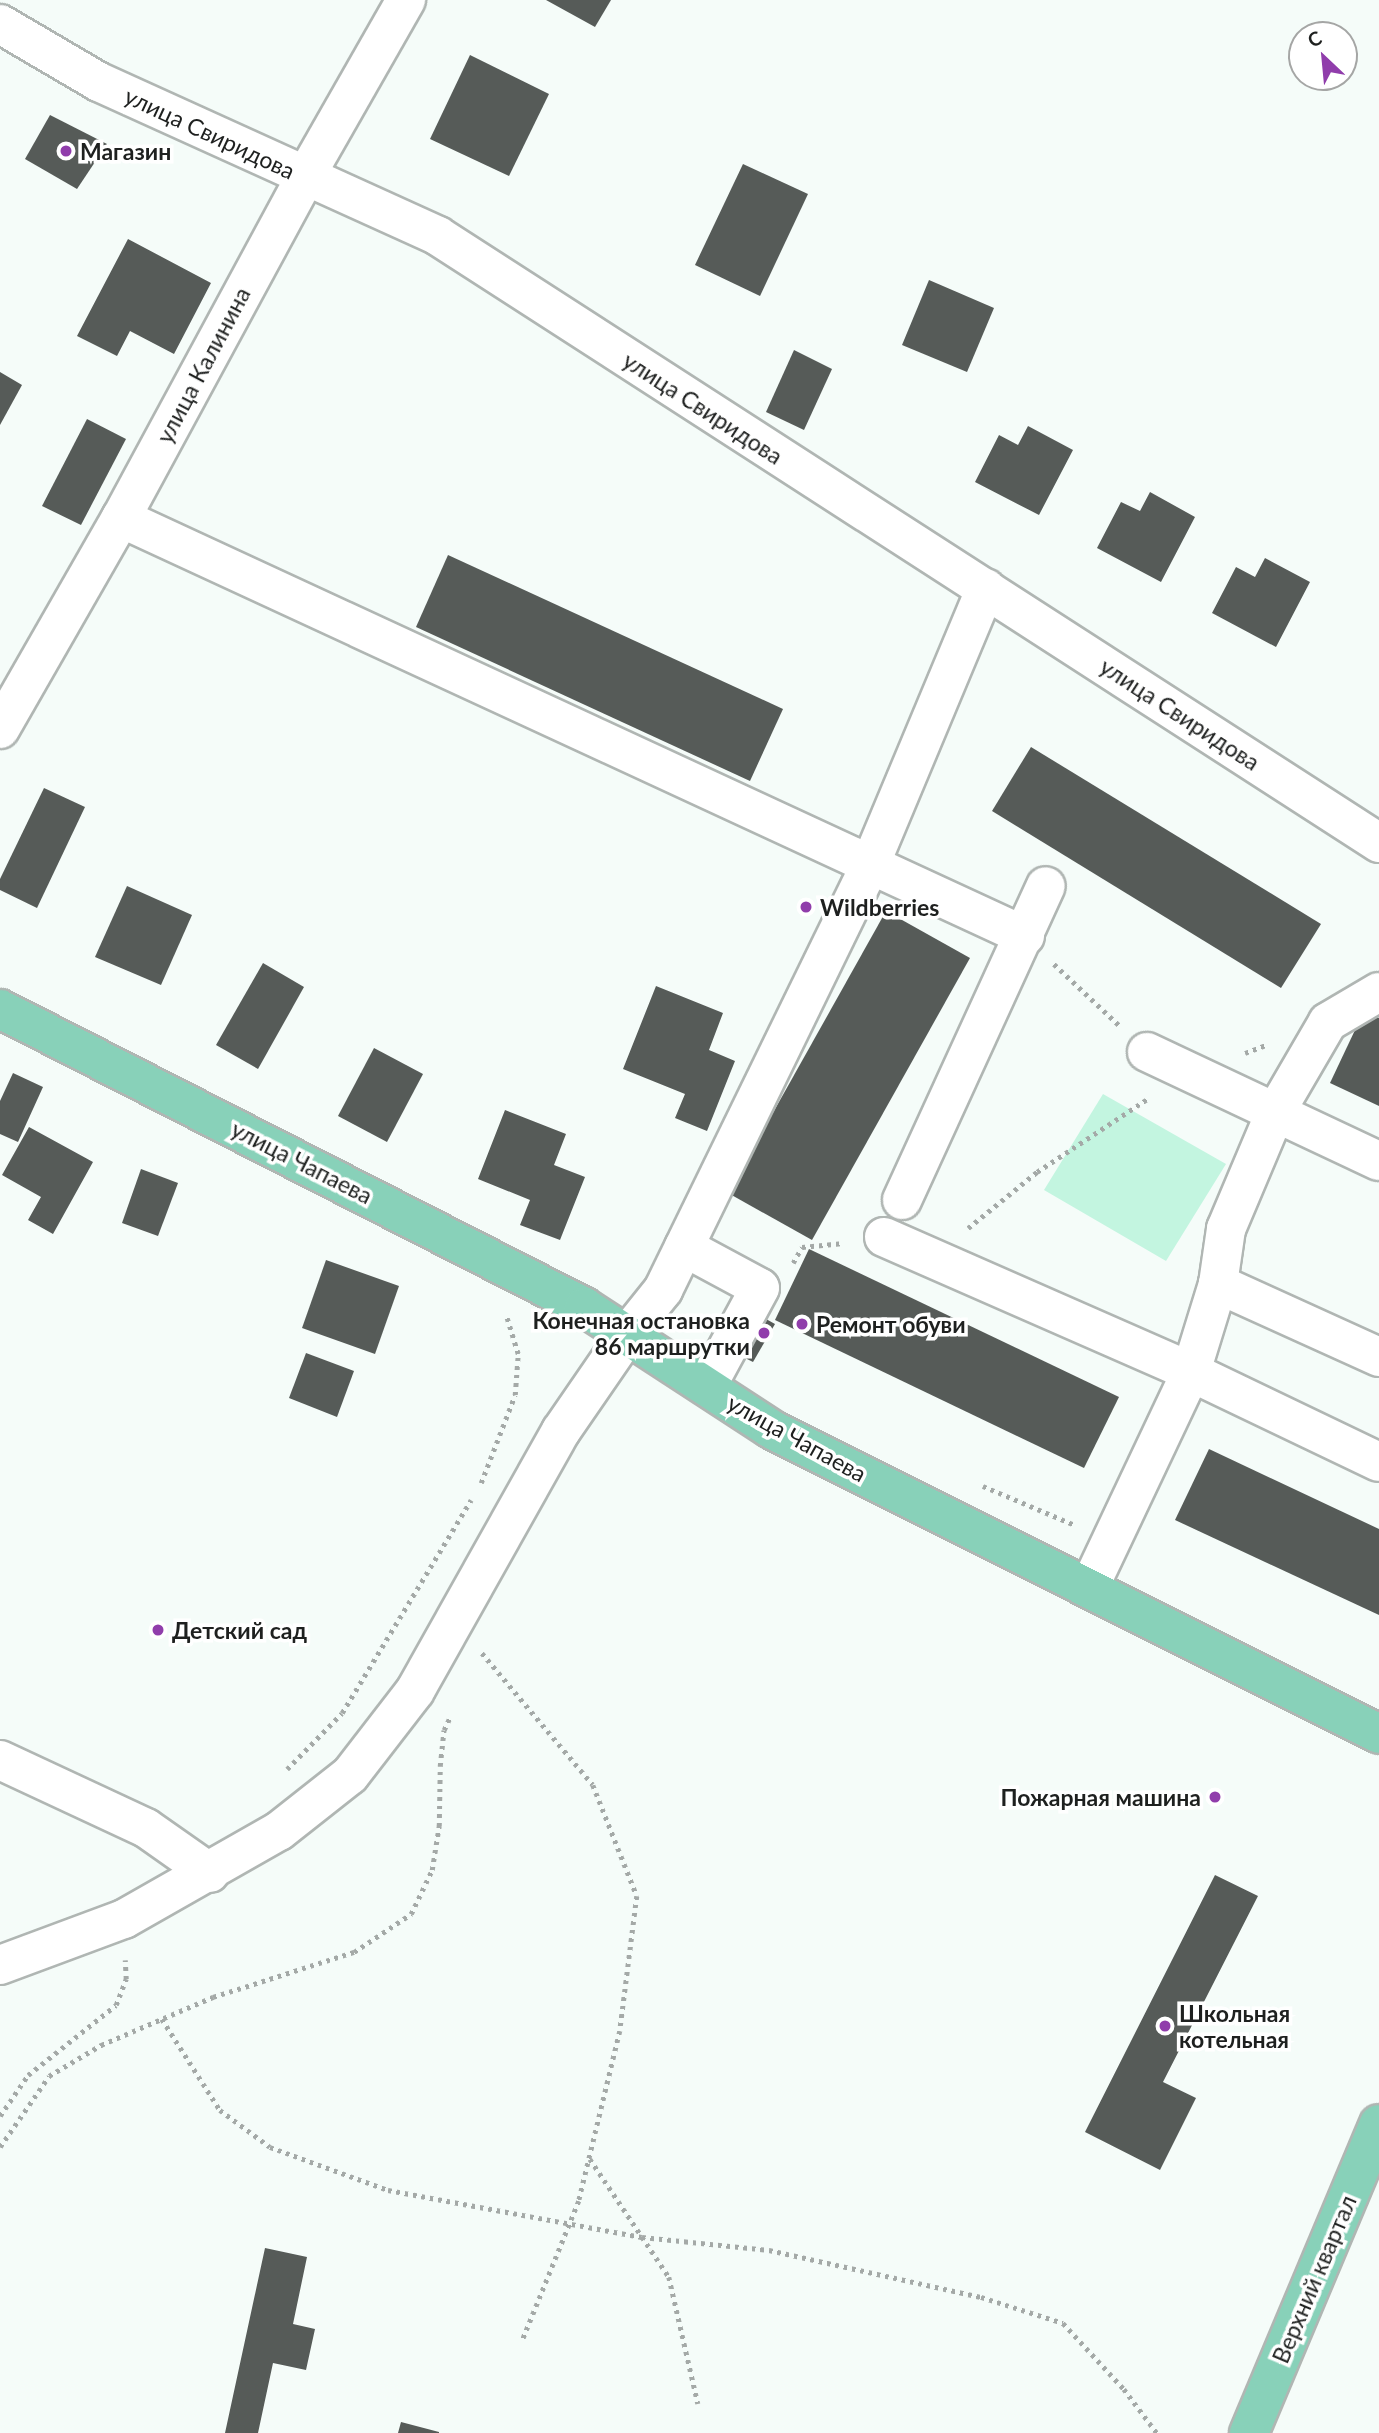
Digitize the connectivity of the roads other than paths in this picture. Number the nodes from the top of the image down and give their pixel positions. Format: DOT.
graph roads {
  1 [pos="406,0"];
  2 [pos="0,24"];
  3 [pos="305,177"];
  4 [pos="121,518"];
  5 [pos="986,588"];
  6 [pos="0,729"];
  7 [pos="1379,843"];
  8 [pos="870,865"];
  9 [pos="1046,886"];
  10 [pos="1025,936"];
  11 [pos="1379,992"];
  12 [pos="0,1009"];
  13 [pos="1147,1052"];
  14 [pos="1275,1113"];
  15 [pos="1379,1161"];
  16 [pos="902,1200"];
  17 [pos="884,1237"];
  18 [pos="684,1247"];
  19 [pos="1217,1284"];
  20 [pos="663,1290"];
  21 [pos="584,1307"];
  22 [pos="627,1335"];
  23 [pos="1379,1357"];
  24 [pos="665,1359"];
  25 [pos="1191,1372"];
  26 [pos="593,1381"];
  27 [pos="706,1386"];
  28 [pos="1379,1462"];
  29 [pos="1088,1588"];
  30 [pos="1379,1734"];
  31 [pos="0,1760"];
  32 [pos="210,1873"];
  33 [pos="0,1965"];
  34 [pos="1379,2124"];
  35 [pos="1249,2433"];
  1 -- 3 [label="street, улица Калинина"];
  2 -- 3 [label="street, улица Свиридова"];
  3 -- 4 [label="street, улица Калинина"];
  3 -- 5 [label="street, улица Свиридова"];
  4 -- 6 [label="street, улица Калинина"];
  4 -- 8 [label="street"];
  5 -- 7 [label="street, улица Свиридова"];
  5 -- 8 [label="street"];
  8 -- 10 [label="street"];
  8 -- 18 [label="street"];
  9 -- 10 [label="street"];
  10 -- 16 [label="street"];
  11 -- 14 [label="street"];
  12 -- 21 [label="main road, улица Чапаева"];
  13 -- 14 [label="street"];
  14 -- 15 [label="street"];
  14 -- 19 [label="street"];
  17 -- 25 [label="street"];
  18 -- 20 [label="street"];
  18 -- 27 [label="street"];
  19 -- 23 [label="street"];
  19 -- 25 [label="street"];
  20 -- 21 [label="street"];
  20 -- 22 [label="street"];
  20 -- 24 [label="street"];
  21 -- 22 [label="main road, улица Чапаева"];
  21 -- 26 [label="street"];
  22 -- 24 [label="main road, улица Чапаева"];
  22 -- 26 [label="street"];
  24 -- 26 [label="street"];
  24 -- 27 [label="main road, улица Чапаева"];
  25 -- 28 [label="street"];
  25 -- 29 [label="street"];
  26 -- 32 [label="street"];
  27 -- 29 [label="main road, улица Чапаева"];
  29 -- 30 [label="main road, улица Чапаева"];
  31 -- 32 [label="street"];
  32 -- 33 [label="street"];
  34 -- 35 [label="main road, Верхний квартал"];
}
